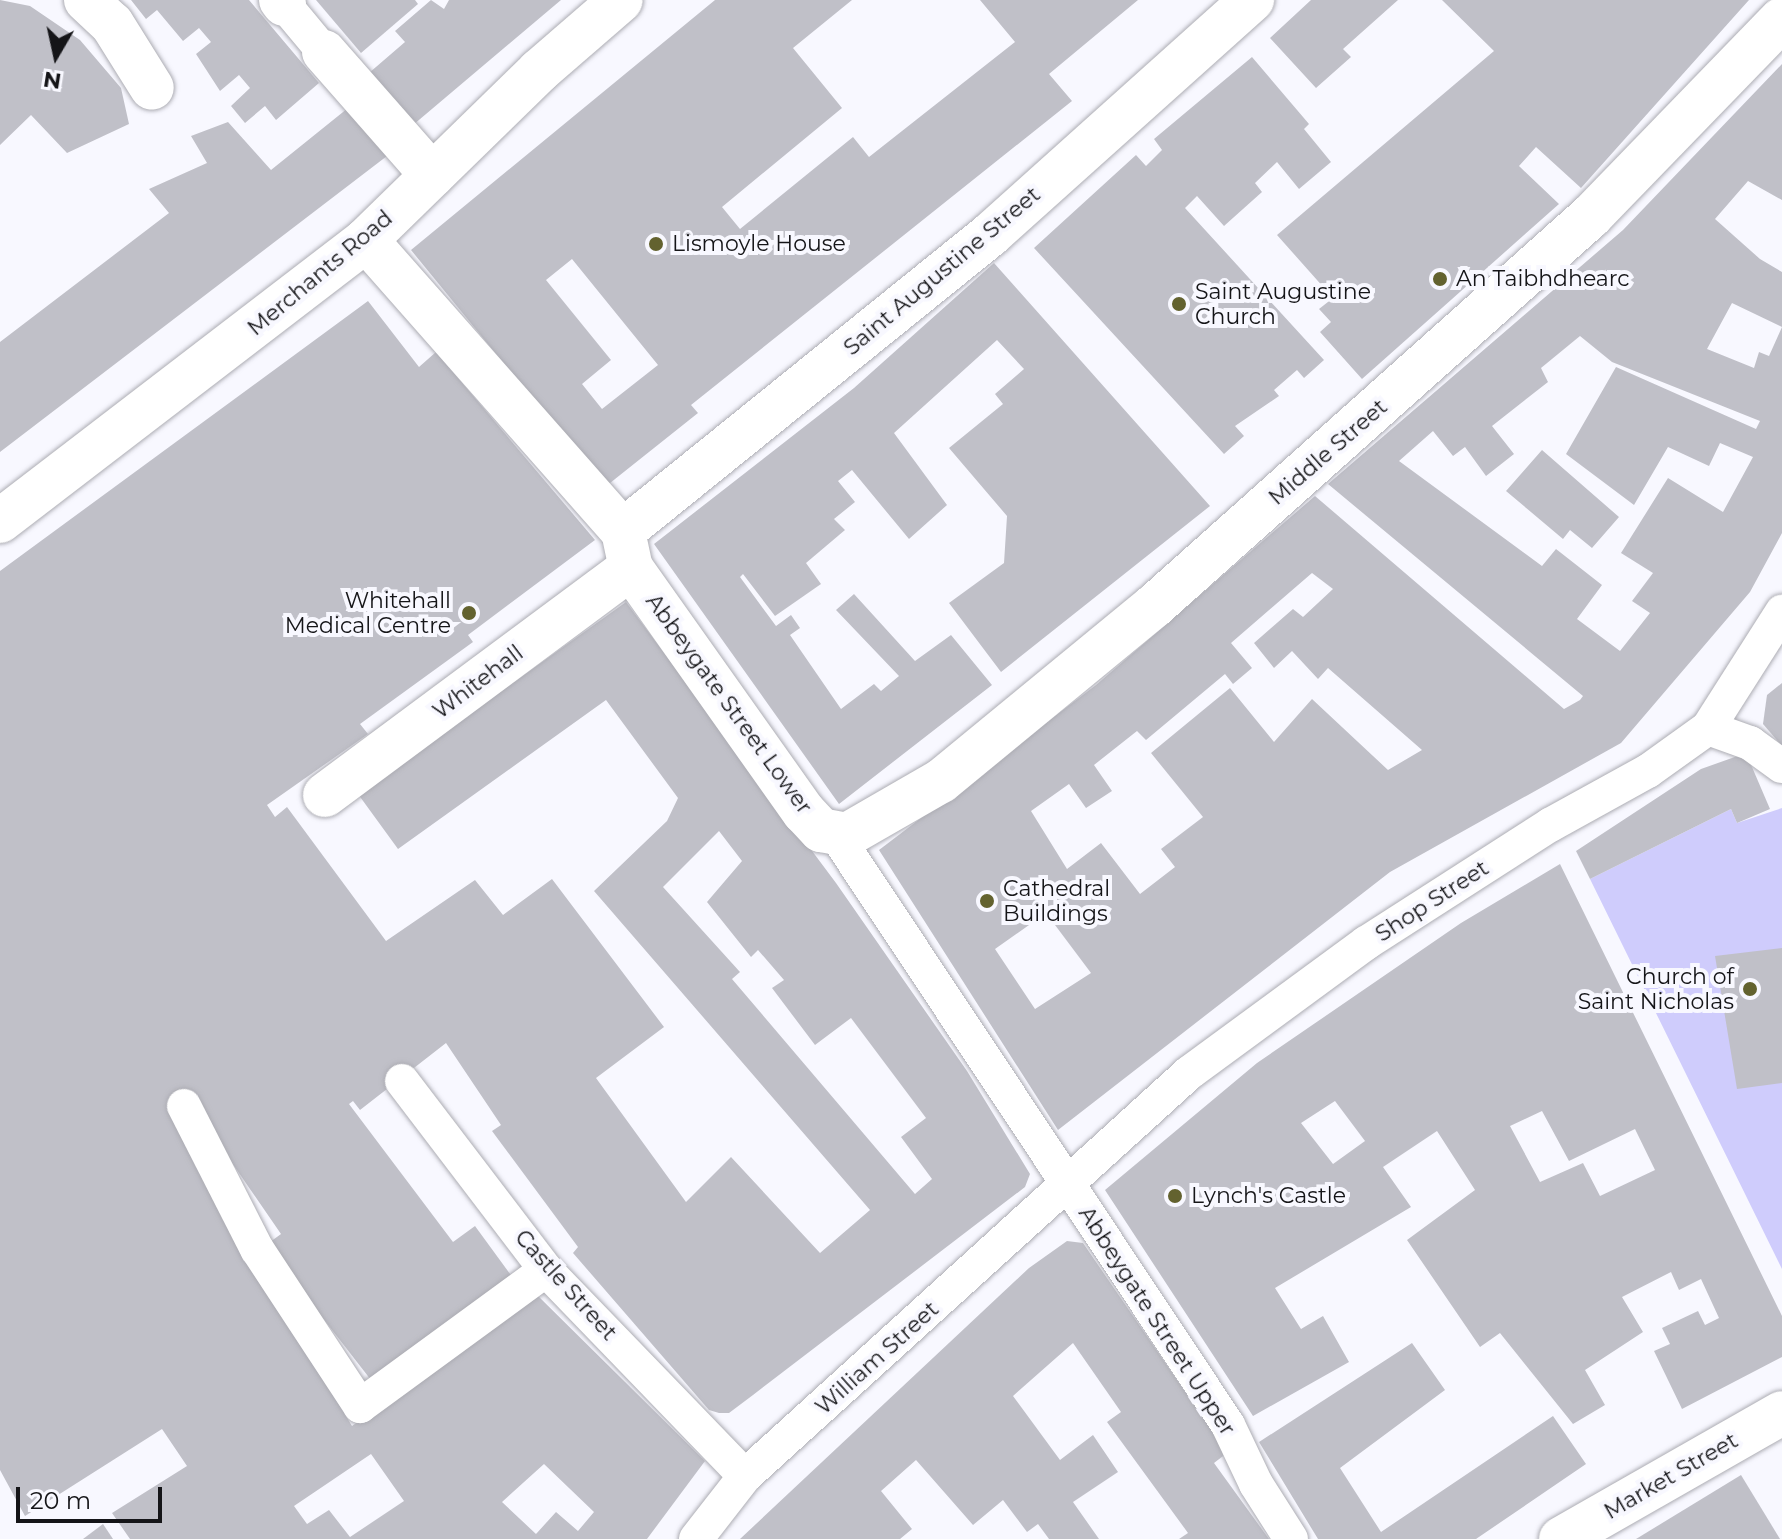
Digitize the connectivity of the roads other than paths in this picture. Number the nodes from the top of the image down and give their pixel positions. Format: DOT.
graph roads {
  1 [pos="86,0"];
  2 [pos="621,0"];
  3 [pos="1252,0"];
  4 [pos="282,2"];
  5 [pos="1782,19"];
  6 [pos="324,52"];
  7 [pos="152,88"];
  8 [pos="432,175"];
  9 [pos="366,240"];
  10 [pos="0,521"];
  11 [pos="627,549"];
  12 [pos="1782,612"];
  13 [pos="1708,728"];
  14 [pos="1782,766"];
  15 [pos="325,795"];
  16 [pos="836,835"];
  17 [pos="402,1081"];
  18 [pos="184,1106"];
  19 [pos="1068,1187"];
  20 [pos="546,1270"];
  21 [pos="1782,1413"];
  22 [pos="745,1476"];
  23 [pos="696,1539"];
  24 [pos="1291,1539"];
  25 [pos="1561,1539"];
  1 -- 7 [label="street"];
  2 -- 8 [label="street, Merchants Road"];
  3 -- 11 [label="street, Saint Augustine Street"];
  4 -- 6 [label="street"];
  5 -- 16 [label="street, Middle Street"];
  6 -- 8 [label="street"];
  8 -- 9 [label="street, Merchants Road"];
  9 -- 10 [label="street, Merchants Road"];
  9 -- 11 [label="street, Abbeygate Street Lower"];
  11 -- 15 [label="street, Whitehall"];
  11 -- 16 [label="street, Abbeygate Street Lower"];
  12 -- 13 [label="street, Shop Street"];
  13 -- 14 [label="street"];
  13 -- 19 [label="street, Shop Street"];
  16 -- 19 [label="street, Abbeygate Street Lower"];
  17 -- 20 [label="street, Castle Street"];
  18 -- 20 [label="street"];
  19 -- 22 [label="street, William Street"];
  19 -- 24 [label="street, Abbeygate Street Upper"];
  20 -- 22 [label="street, Castle Street"];
  21 -- 25 [label="street, Market Street"];
  22 -- 23 [label="street, William Street"];
}
